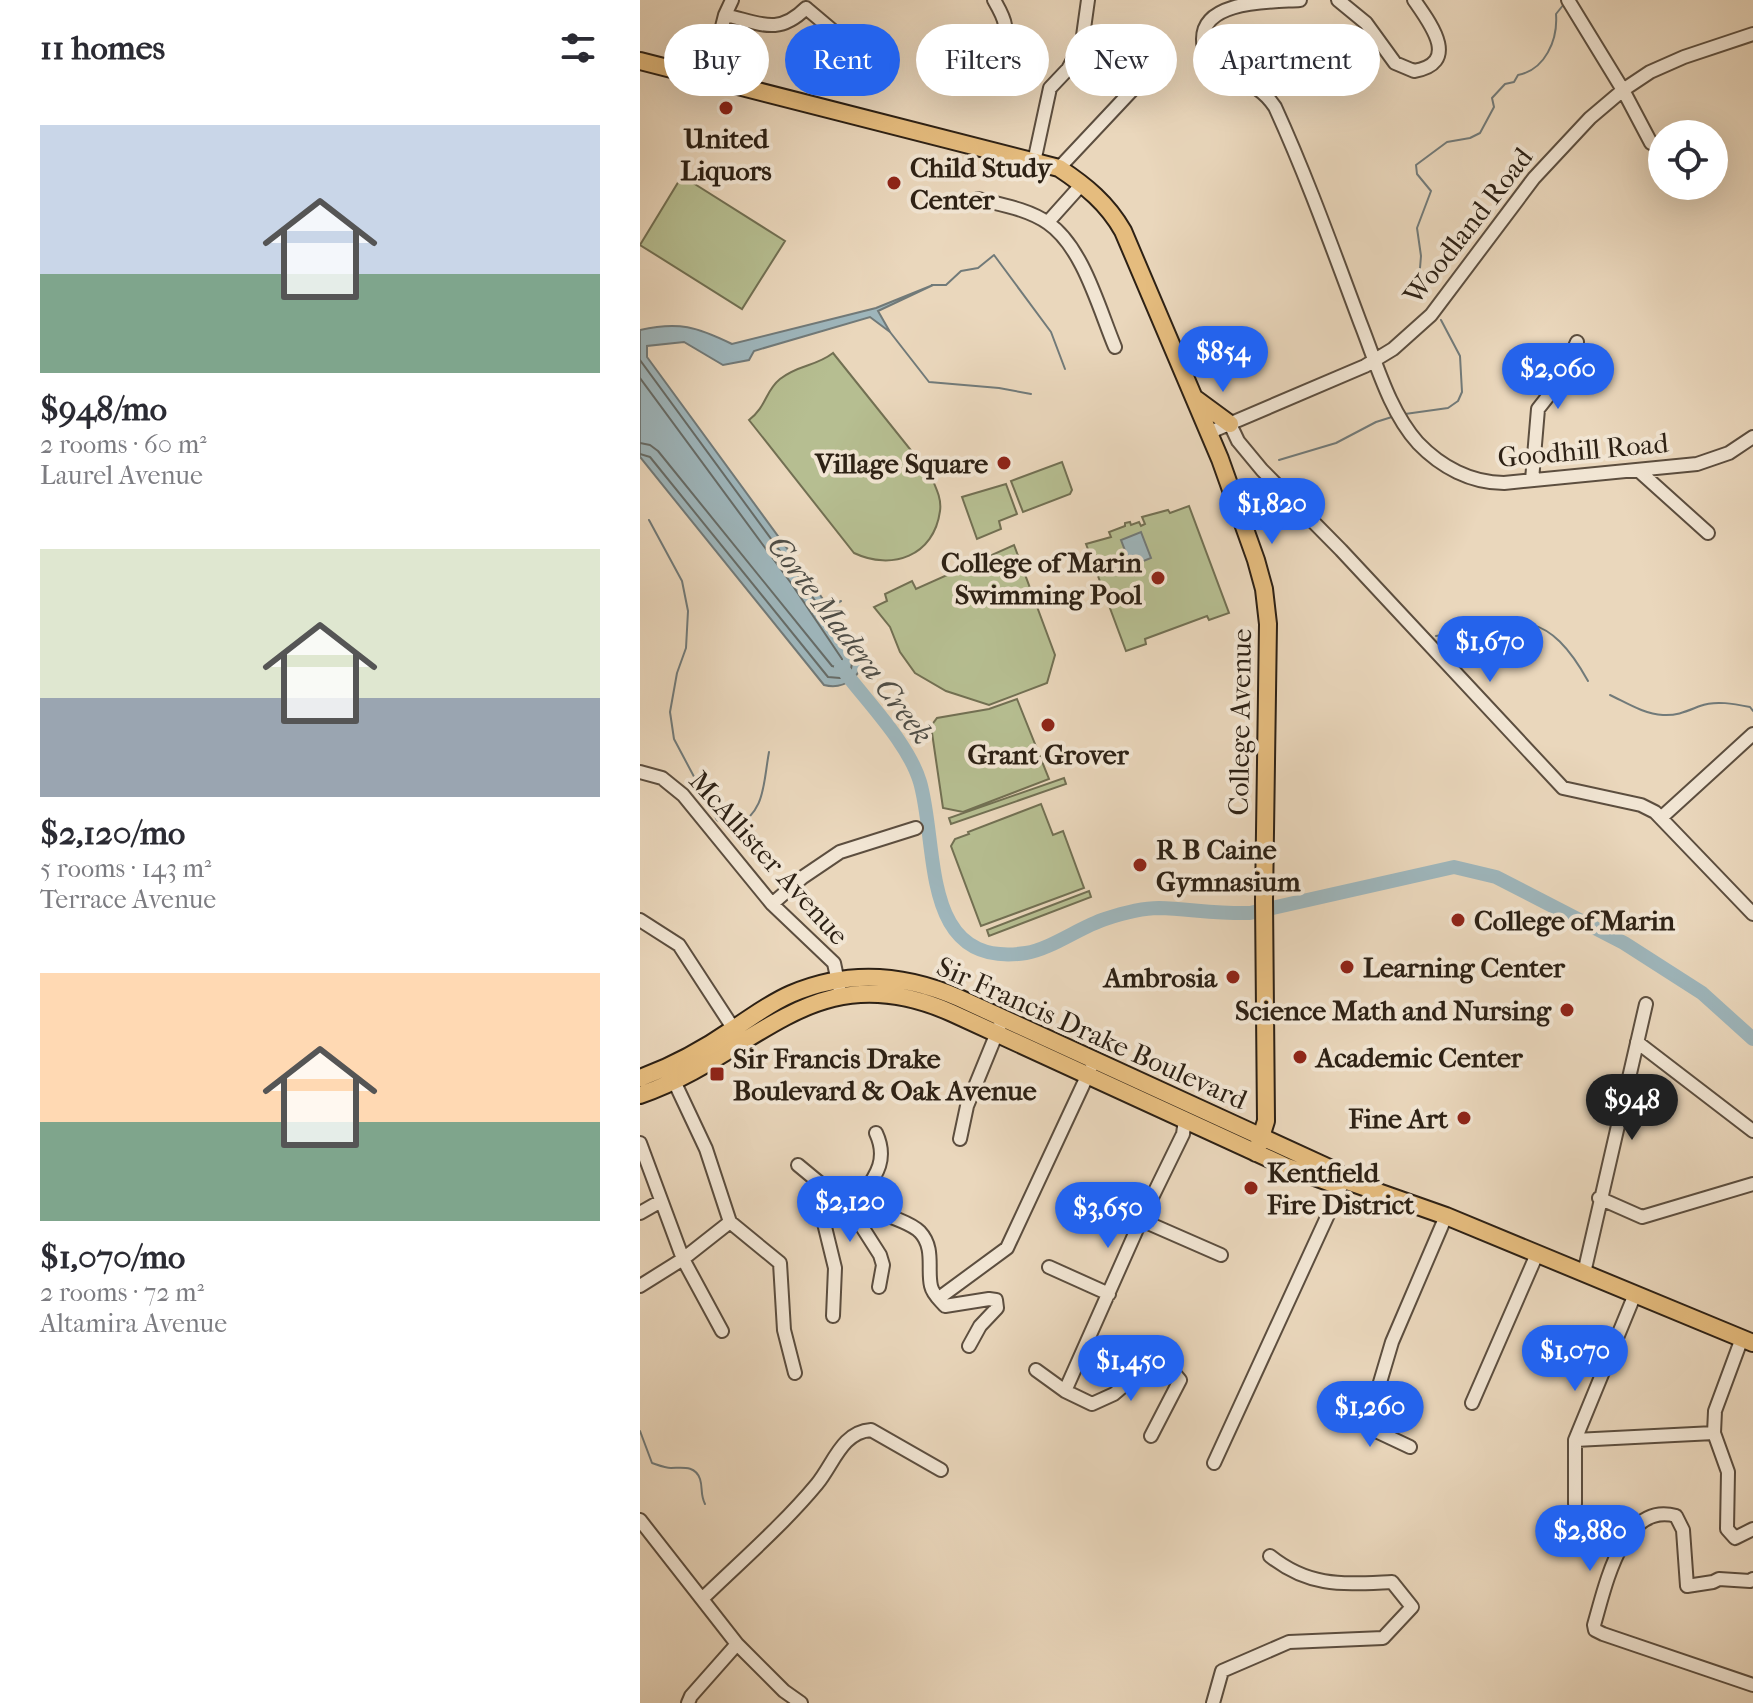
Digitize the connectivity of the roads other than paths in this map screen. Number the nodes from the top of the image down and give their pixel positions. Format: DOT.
graph roads {
  1 [pos="732,0"];
  2 [pos="994,0"];
  3 [pos="1088,0"];
  4 [pos="1300,0"];
  5 [pos="1338,0"];
  6 [pos="1414,0"];
  7 [pos="1569,2"];
  8 [pos="807,4"];
  9 [pos="1217,5"];
  10 [pos="725,15"];
  11 [pos="723,24"];
  12 [pos="827,24"];
  13 [pos="1004,24"];
  14 [pos="1753,34"];
  15 [pos="640,61"];
  16 [pos="664,67"];
  17 [pos="1623,90"];
  18 [pos="769,93"];
  19 [pos="1127,96"];
  20 [pos="1648,137"];
  21 [pos="1034,162"];
  22 [pos="1059,168"];
  23 [pos="1082,184"];
  24 [pos="978,199"];
  25 [pos="1048,222"];
  26 [pos="1577,342"];
  27 [pos="1115,347"];
  28 [pos="1375,361"];
  29 [pos="1194,398"];
  30 [pos="1230,424"];
  31 [pos="1208,433"];
  32 [pos="1753,437"];
  33 [pos="1638,470"];
  34 [pos="1532,480"];
  35 [pos="1708,533"];
  36 [pos="1753,734"];
  37 [pos="640,772"];
  38 [pos="1662,817"];
  39 [pos="916,828"];
  40 [pos="772,904"];
  41 [pos="1753,914"];
  42 [pos="640,920"];
  43 [pos="840,988"];
  44 [pos="1646,1004"];
  45 [pos="999,1026"];
  46 [pos="738,1036"];
  47 [pos="1637,1042"];
  48 [pos="1091,1068"];
  49 [pos="640,1078"];
  50 [pos="674,1081"];
  51 [pos="640,1095"];
  52 [pos="1185,1120"];
  53 [pos="1753,1131"];
  54 [pos="876,1133"];
  55 [pos="960,1139"];
  56 [pos="640,1143"];
  57 [pos="1259,1145"];
  58 [pos="798,1165"];
  59 [pos="1344,1180"];
  60 [pos="1753,1184"];
  61 [pos="1599,1198"];
  62 [pos="661,1201"];
  63 [pos="853,1206"];
  64 [pos="640,1213"];
  65 [pos="1446,1216"];
  66 [pos="1141,1220"];
  67 [pos="730,1222"];
  68 [pos="1537,1254"];
  69 [pos="1221,1255"];
  70 [pos="683,1259"];
  71 [pos="1049,1267"];
  72 [pos="1584,1273"];
  73 [pos="640,1286"];
  74 [pos="879,1287"];
  75 [pos="1109,1294"];
  76 [pos="1635,1294"];
  77 [pos="939,1298"];
  78 [pos="833,1316"];
  79 [pos="722,1331"];
  80 [pos="1748,1340"];
  81 [pos="969,1346"];
  82 [pos="1036,1370"];
  83 [pos="795,1373"];
  84 [pos="1065,1391"];
  85 [pos="1472,1403"];
  86 [pos="1714,1433"];
  87 [pos="1151,1436"];
  88 [pos="1575,1440"];
  89 [pos="1410,1447"];
  90 [pos="1214,1463"];
  91 [pos="941,1470"];
  92 [pos="1575,1504"];
  93 [pos="640,1520"];
  94 [pos="1753,1529"];
  95 [pos="1270,1556"];
  96 [pos="1753,1579"];
  97 [pos="702,1599"];
  98 [pos="737,1644"];
  99 [pos="1753,1685"];
  100 [pos="688,1703"];
  101 [pos="801,1703"];
  102 [pos="1213,1703"];
  1 -- 10 [label="street"];
  2 -- 13 [label="street"];
  3 -- 21 [label="street"];
  4 -- 9 [label="street"];
  5 -- 6 [label="street"];
  7 -- 17 [label="street"];
  8 -- 10 [label="street"];
  8 -- 12 [label="street"];
  9 -- 28 [label="street, Goodhill Road"];
  10 -- 11 [label="street"];
  14 -- 17 [label="street, Woodland Road"];
  15 -- 16 [label="main road"];
  17 -- 20 [label="street"];
  17 -- 28 [label="street, Woodland Road"];
  18 -- 21 [label="main road"];
  19 -- 22 [label="street"];
  21 -- 22 [label="main road"];
  22 -- 23 [label="main road, College Avenue"];
  23 -- 25 [label="street"];
  23 -- 29 [label="main road, College Avenue"];
  24 -- 25 [label="street"];
  25 -- 27 [label="street"];
  26 -- 34 [label="street"];
  28 -- 30 [label="street, Woodland Road"];
  28 -- 34 [label="street, Goodhill Road"];
  29 -- 30 [label="main road"];
  29 -- 31 [label="main road, College Avenue"];
  30 -- 31 [label="street, Woodland Road"];
  30 -- 38 [label="street"];
  31 -- 57 [label="main road, College Avenue"];
  32 -- 33 [label="street, Goodhill Road"];
  33 -- 34 [label="street, Goodhill Road"];
  33 -- 35 [label="street"];
  36 -- 38 [label="street"];
  37 -- 40 [label="street, McAllister Avenue"];
  38 -- 41 [label="street"];
  39 -- 40 [label="street"];
  40 -- 43 [label="street, McAllister Avenue"];
  42 -- 46 [label="street"];
  43 -- 45 [label="main road, Sir Francis Drake Boulevard"];
  43 -- 46 [label="main road, Sir Francis Drake Boulevard"];
  44 -- 47 [label="street"];
  45 -- 48 [label="main road, Sir Francis Drake Boulevard"];
  45 -- 55 [label="street"];
  46 -- 49 [label="main road, Sir Francis Drake Boulevard"];
  46 -- 50 [label="main road, Sir Francis Drake Boulevard"];
  47 -- 53 [label="street"];
  47 -- 61 [label="street"];
  48 -- 52 [label="main road, Sir Francis Drake Boulevard"];
  48 -- 57 [label="main road, Sir Francis Drake Boulevard"];
  48 -- 77 [label="street"];
  50 -- 51 [label="main road, Sir Francis Drake Boulevard"];
  50 -- 67 [label="street"];
  52 -- 57 [label="main road, Sir Francis Drake Boulevard"];
  52 -- 66 [label="street"];
  54 -- 63 [label="street"];
  56 -- 62 [label="street"];
  57 -- 59 [label="main road, Sir Francis Drake Boulevard"];
  58 -- 63 [label="street"];
  59 -- 65 [label="main road, Sir Francis Drake Boulevard"];
  59 -- 90 [label="street"];
  60 -- 61 [label="street"];
  61 -- 72 [label="street"];
  62 -- 64 [label="street"];
  62 -- 70 [label="street"];
  63 -- 74 [label="street"];
  63 -- 77 [label="street"];
  63 -- 78 [label="street"];
  65 -- 68 [label="main road, Sir Francis Drake Boulevard"];
  65 -- 89 [label="street"];
  66 -- 69 [label="street"];
  66 -- 75 [label="street"];
  67 -- 70 [label="street"];
  67 -- 83 [label="street"];
  68 -- 72 [label="main road, Sir Francis Drake Boulevard"];
  68 -- 85 [label="street"];
  70 -- 73 [label="street"];
  70 -- 79 [label="street"];
  71 -- 75 [label="street"];
  72 -- 76 [label="main road, Sir Francis Drake Boulevard"];
  75 -- 84 [label="street"];
  76 -- 80 [label="main road, Sir Francis Drake Boulevard"];
  76 -- 88 [label="street"];
  77 -- 81 [label="street"];
  80 -- 86 [label="street"];
  82 -- 84 [label="street"];
  84 -- 87 [label="street"];
  86 -- 88 [label="street"];
  86 -- 94 [label="street"];
  88 -- 92 [label="street"];
  91 -- 97 [label="street"];
  93 -- 97 [label="street"];
  95 -- 102 [label="street"];
  96 -- 99 [label="street"];
  97 -- 98 [label="street"];
  98 -- 100 [label="street"];
  98 -- 101 [label="street"];
}
